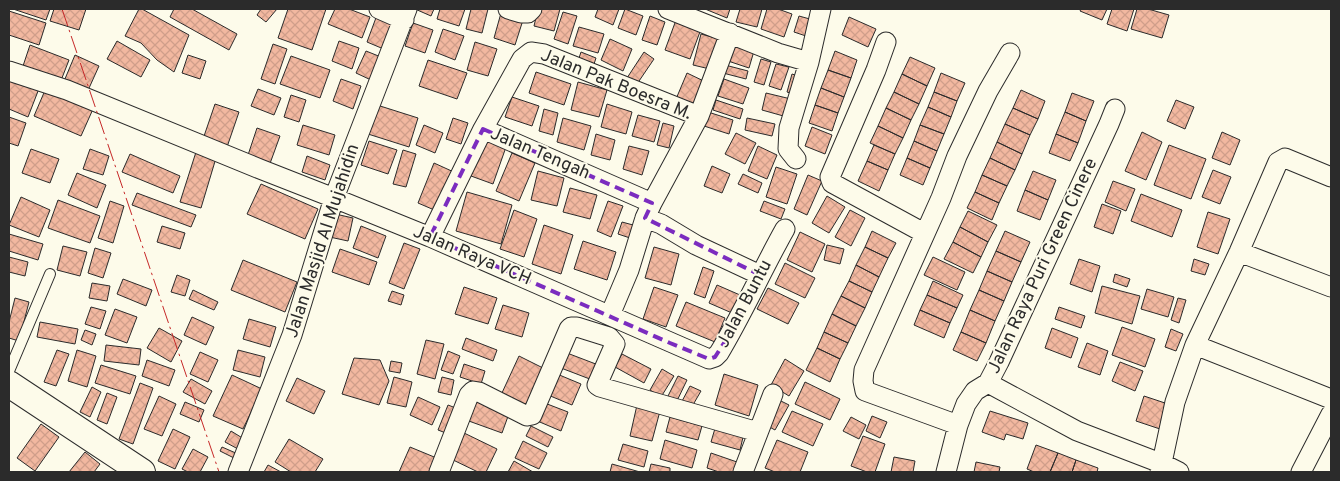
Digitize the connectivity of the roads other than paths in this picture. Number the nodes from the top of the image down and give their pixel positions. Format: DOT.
graph roads {
  1 [pos="379,9"];
  2 [pos="508,9"];
  3 [pos="532,9"];
  4 [pos="668,9"];
  5 [pos="820,9"];
  6 [pos="405,14"];
  7 [pos="730,33"];
  8 [pos="886,42"];
  9 [pos="1010,54"];
  10 [pos="809,62"];
  11 [pos="9,71"];
  12 [pos="1114,109"];
  13 [pos="699,116"];
  14 [pos="483,129"];
  15 [pos="796,159"];
  16 [pos="1331,178"];
  17 [pos="334,198"];
  18 [pos="649,210"];
  19 [pos="785,229"];
  20 [pos="924,233"];
  21 [pos="430,238"];
  22 [pos="1239,252"];
  23 [pos="50,274"];
  24 [pos="760,275"];
  25 [pos="1331,287"];
  26 [pos="610,316"];
  27 [pos="1195,345"];
  28 [pos="9,371"];
  29 [pos="988,383"];
  30 [pos="9,384"];
  31 [pos="773,394"];
  32 [pos="1331,400"];
  33 [pos="1331,414"];
  34 [pos="958,424"];
  35 [pos="758,432"];
  36 [pos="1168,469"];
  37 [pos="140,471"];
  38 [pos="238,472"];
  39 [pos="439,472"];
  40 [pos="743,472"];
  41 [pos="946,472"];
  42 [pos="1301,472"];
  1 -- 6 [label="street"];
  2 -- 3 [label="street"];
  4 -- 7 [label="street"];
  5 -- 10 [label="street"];
  6 -- 17 [label="street, Jalan Masjid Al Mujahidin"];
  7 -- 10 [label="street"];
  7 -- 13 [label="street"];
  8 -- 20 [label="street"];
  9 -- 20 [label="street"];
  10 -- 15 [label="street"];
  11 -- 17 [label="street, Jalan Raya VCH"];
  12 -- 29 [label="street, Jalan Raya Puri Green Cinere"];
  13 -- 14 [label="street, Jalan Pak Boesra M."];
  13 -- 18 [label="street, Jalan Pak Boesra M."];
  14 -- 18 [label="street, Jalan Tengah"];
  14 -- 21 [label="street, Jalan Tengah"];
  16 -- 22 [label="street"];
  17 -- 21 [label="street, Jalan Raya VCH"];
  17 -- 38 [label="street, Jalan Masjid Al Mujahidin"];
  18 -- 24 [label="street, Jalan Tengah"];
  18 -- 26 [label="street, Jalan Pak Boesra M."];
  19 -- 24 [label="street, Jalan Buntu"];
  20 -- 34 [label="street"];
  21 -- 26 [label="street, Jalan Raya VCH"];
  22 -- 25 [label="street"];
  22 -- 27 [label="street"];
  23 -- 28 [label="lane"];
  24 -- 26 [label="street, Jalan Buntu"];
  27 -- 32 [label="street"];
  27 -- 36 [label="street"];
  29 -- 34 [label="street, Jalan Raya Puri Green Cinere"];
  29 -- 36 [label="street"];
  30 -- 37 [label="main road"];
  31 -- 35 [label="street"];
  33 -- 42 [label="street"];
  34 -- 41 [label="street, Jalan Raya Puri Green Cinere"];
  35 -- 39 [label="street"];
  35 -- 40 [label="street"];
}
